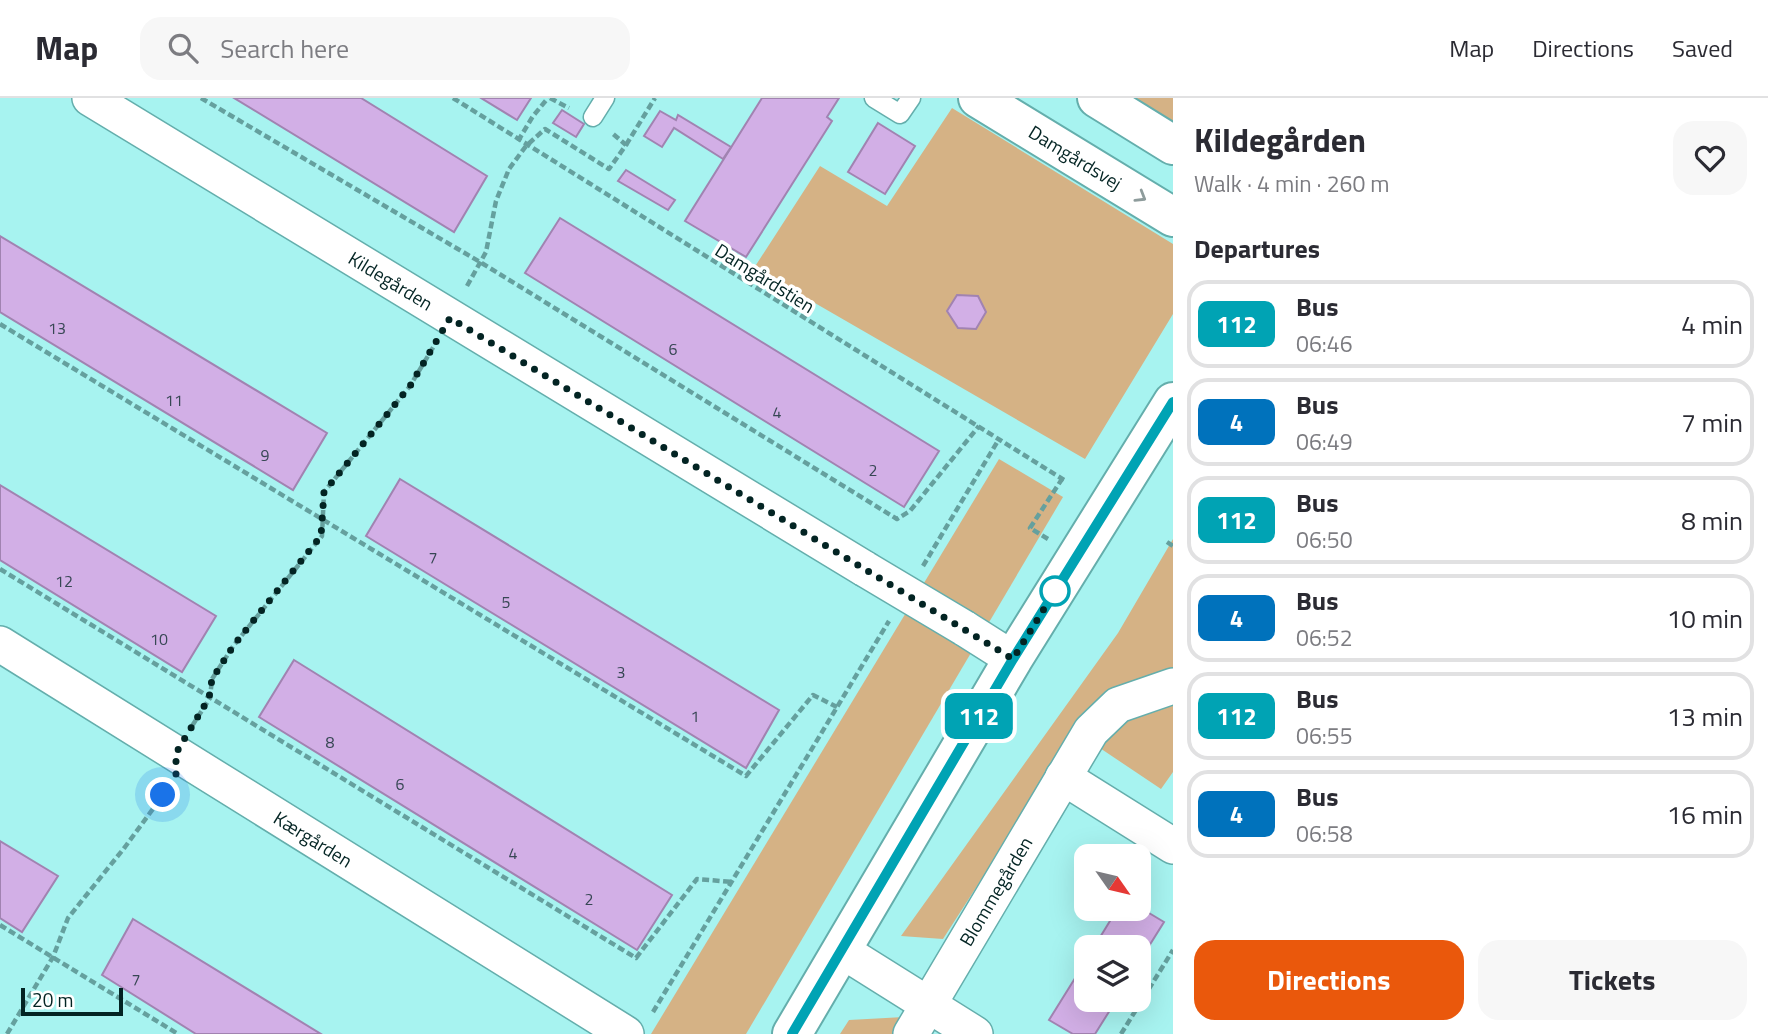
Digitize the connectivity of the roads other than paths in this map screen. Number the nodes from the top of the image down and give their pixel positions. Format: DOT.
graph roads {
  1 [pos="90,98"];
  2 [pos="605,98"];
  3 [pos="874,98"];
  4 [pos="911,98"];
  5 [pos="978,98"];
  6 [pos="1097,98"];
  7 [pos="593,117"];
  8 [pos="1173,145"];
  9 [pos="1173,217"];
  10 [pos="1173,402"];
  11 [pos="0,644"];
  12 [pos="1013,659"];
  13 [pos="1173,686"];
  14 [pos="1063,777"];
  15 [pos="1173,846"];
  16 [pos="841,950"];
  17 [pos="920,1020"];
  18 [pos="636,1028"];
  19 [pos="792,1034"];
  20 [pos="975,1034"];
  1 -- 12 [label="street, Kildegården, bridge"];
  2 -- 7 [label="lane"];
  3 -- 4 [label="lane"];
  5 -- 9 [label="street, Damgårdsvej, one-way"];
  6 -- 8 [label="street"];
  10 -- 12 [label="street"];
  11 -- 18 [label="street, Kærgården"];
  12 -- 16 [label="street"];
  13 -- 14 [label="street, Blommegården"];
  14 -- 15 [label="street"];
  14 -- 17 [label="street, Blommegården"];
  16 -- 17 [label="street"];
  16 -- 19 [label="street"];
  17 -- 20 [label="street"];
}
